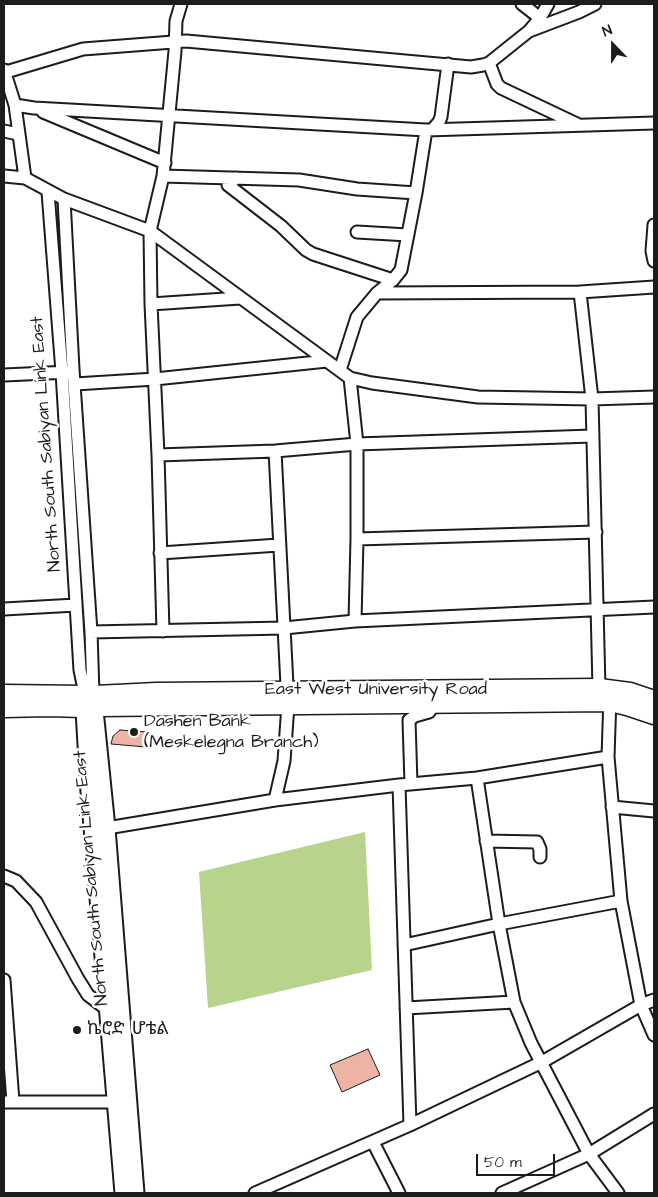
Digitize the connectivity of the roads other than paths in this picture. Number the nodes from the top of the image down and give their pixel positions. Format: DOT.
graph roads {
  1 [pos="181,4"];
  2 [pos="522,4"];
  3 [pos="548,4"];
  4 [pos="595,4"];
  5 [pos="540,18"];
  6 [pos="529,31"];
  7 [pos="175,42"];
  8 [pos="489,63"];
  9 [pos="448,64"];
  10 [pos="5,71"];
  11 [pos="15,105"];
  12 [pos="34,108"];
  13 [pos="168,116"];
  14 [pos="654,123"];
  15 [pos="581,126"];
  16 [pos="429,130"];
  17 [pos="4,131"];
  18 [pos="18,134"];
  19 [pos="165,163"];
  20 [pos="4,176"];
  21 [pos="163,176"];
  22 [pos="25,178"];
  23 [pos="236,178"];
  24 [pos="48,192"];
  25 [pos="416,193"];
  26 [pos="64,199"];
  27 [pos="654,225"];
  28 [pos="150,231"];
  29 [pos="357,232"];
  30 [pos="408,235"];
  31 [pos="654,261"];
  32 [pos="394,280"];
  33 [pos="654,287"];
  34 [pos="580,292"];
  35 [pos="377,293"];
  36 [pos="240,298"];
  37 [pos="151,304"];
  38 [pos="327,360"];
  39 [pos="340,370"];
  40 [pos="4,374"];
  41 [pos="70,376"];
  42 [pos="350,378"];
  43 [pos="155,379"];
  44 [pos="654,397"];
  45 [pos="592,399"];
  46 [pos="592,436"];
  47 [pos="357,444"];
  48 [pos="275,451"];
  49 [pos="158,455"];
  50 [pos="596,532"];
  51 [pos="357,539"];
  52 [pos="280,545"];
  53 [pos="160,553"];
  54 [pos="76,605"];
  55 [pos="654,608"];
  56 [pos="4,609"];
  57 [pos="598,611"];
  58 [pos="355,621"];
  59 [pos="284,628"];
  60 [pos="163,631"];
  61 [pos="91,632"];
  62 [pos="607,693"];
  63 [pos="4,694"];
  64 [pos="652,696"];
  65 [pos="288,698"];
  66 [pos="89,702"];
  67 [pos="434,704"];
  68 [pos="4,708"];
  69 [pos="654,715"];
  70 [pos="608,757"];
  71 [pos="477,778"];
  72 [pos="405,784"];
  73 [pos="275,800"];
  74 [pos="612,807"];
  75 [pos="654,811"];
  76 [pos="107,828"];
  77 [pos="486,841"];
  78 [pos="540,857"];
  79 [pos="4,876"];
  80 [pos="621,901"];
  81 [pos="499,924"];
  82 [pos="404,944"];
  83 [pos="4,980"];
  84 [pos="654,1000"];
  85 [pos="514,1002"];
  86 [pos="641,1005"];
  87 [pos="406,1008"];
  88 [pos="108,1011"];
  89 [pos="654,1035"];
  90 [pos="119,1057"];
  91 [pos="542,1062"];
  92 [pos="8,1102"];
  93 [pos="115,1102"];
  94 [pos="654,1114"];
  95 [pos="410,1125"];
  96 [pos="373,1142"];
  97 [pos="589,1154"];
  98 [pos="123,1193"];
  99 [pos="136,1193"];
  100 [pos="255,1193"];
  101 [pos="399,1193"];
  102 [pos="502,1193"];
  103 [pos="618,1193"];
  1 -- 7 [label="street"];
  2 -- 5 [label="street"];
  3 -- 5 [label="street"];
  4 -- 6 [label="street"];
  5 -- 6 [label="street"];
  6 -- 8 [label="street"];
  7 -- 9 [label="street"];
  7 -- 10 [label="street"];
  7 -- 13 [label="street"];
  8 -- 9 [label="street"];
  8 -- 15 [label="street"];
  9 -- 16 [label="street"];
  10 -- 11 [label="street"];
  11 -- 12 [label="street"];
  11 -- 18 [label="street"];
  12 -- 13 [label="street"];
  12 -- 19 [label="street"];
  13 -- 16 [label="street"];
  13 -- 19 [label="street"];
  14 -- 15 [label="street"];
  15 -- 16 [label="street"];
  16 -- 25 [label="street"];
  17 -- 18 [label="street"];
  18 -- 22 [label="street"];
  19 -- 21 [label="street"];
  20 -- 22 [label="street"];
  21 -- 23 [label="street"];
  21 -- 28 [label="street"];
  22 -- 24 [label="street"];
  23 -- 25 [label="street"];
  23 -- 32 [label="street"];
  24 -- 26 [label="street"];
  24 -- 41 [label="street, North South Sabiyan Link East"];
  25 -- 30 [label="street"];
  26 -- 28 [label="street"];
  26 -- 41 [label="street, North South Sabiyan Link East"];
  27 -- 31 [label="street"];
  28 -- 36 [label="street"];
  28 -- 37 [label="street"];
  29 -- 30 [label="street"];
  30 -- 32 [label="street"];
  32 -- 35 [label="street"];
  33 -- 34 [label="street"];
  34 -- 35 [label="street"];
  34 -- 45 [label="street"];
  35 -- 39 [label="street"];
  36 -- 37 [label="street"];
  36 -- 38 [label="street"];
  37 -- 43 [label="street"];
  38 -- 39 [label="street"];
  38 -- 43 [label="street"];
  39 -- 42 [label="street"];
  40 -- 41 [label="street"];
  41 -- 43 [label="street"];
  41 -- 54 [label="street, North South Sabiyan Link East"];
  41 -- 61 [label="street, North South Sabiyan Link East"];
  42 -- 45 [label="street"];
  42 -- 47 [label="street"];
  43 -- 49 [label="street"];
  44 -- 45 [label="street"];
  45 -- 46 [label="street"];
  46 -- 47 [label="street"];
  46 -- 50 [label="street"];
  47 -- 48 [label="street"];
  47 -- 51 [label="street"];
  48 -- 49 [label="street"];
  48 -- 52 [label="street"];
  49 -- 53 [label="street"];
  50 -- 51 [label="street"];
  50 -- 57 [label="street"];
  51 -- 58 [label="street"];
  52 -- 53 [label="street"];
  52 -- 59 [label="street"];
  53 -- 60 [label="street"];
  54 -- 56 [label="street"];
  54 -- 66 [label="street, North South Sabiyan Link East"];
  55 -- 57 [label="street"];
  57 -- 58 [label="street"];
  57 -- 62 [label="street"];
  58 -- 59 [label="street"];
  59 -- 60 [label="street"];
  59 -- 65 [label="street"];
  60 -- 61 [label="street"];
  61 -- 66 [label="street, North South Sabiyan Link East"];
  62 -- 64 [label="main road, East West University Road"];
  62 -- 65 [label="main road, East West University Road"];
  62 -- 67 [label="main road, East West University Road"];
  62 -- 69 [label="main road, East West University Road"];
  62 -- 70 [label="street"];
  63 -- 66 [label="main road, East West University Road"];
  65 -- 66 [label="main road, East West University Road"];
  65 -- 67 [label="main road, East West University Road"];
  65 -- 73 [label="street"];
  66 -- 68 [label="main road, East West University Road"];
  66 -- 76 [label="main road, North South Sabiyan Link East"];
  66 -- 88 [label="main road, North South Sabiyan Link East"];
  67 -- 72 [label="street"];
  70 -- 71 [label="street"];
  70 -- 74 [label="street"];
  71 -- 72 [label="street"];
  71 -- 77 [label="street"];
  72 -- 73 [label="street"];
  72 -- 82 [label="street"];
  73 -- 76 [label="street"];
  74 -- 75 [label="street"];
  74 -- 80 [label="street"];
  76 -- 90 [label="main road, North South Sabiyan Link East"];
  77 -- 78 [label="street"];
  77 -- 81 [label="street"];
  79 -- 88 [label="street"];
  80 -- 81 [label="street"];
  80 -- 86 [label="street"];
  81 -- 82 [label="street"];
  81 -- 85 [label="street"];
  82 -- 87 [label="street"];
  83 -- 92 [label="street"];
  84 -- 86 [label="street"];
  85 -- 87 [label="street"];
  85 -- 91 [label="street"];
  86 -- 89 [label="street"];
  86 -- 91 [label="street"];
  87 -- 95 [label="street"];
  88 -- 90 [label="main road, North South Sabiyan Link East"];
  90 -- 93 [label="main road, North South Sabiyan Link East"];
  90 -- 99 [label="main road, North South Sabiyan Link East"];
  91 -- 95 [label="street"];
  91 -- 97 [label="street"];
  92 -- 93 [label="street"];
  93 -- 98 [label="main road, North South Sabiyan Link East"];
  94 -- 97 [label="street"];
  95 -- 96 [label="street"];
  96 -- 100 [label="street"];
  96 -- 101 [label="street"];
  97 -- 102 [label="street"];
  97 -- 103 [label="street"];
}
